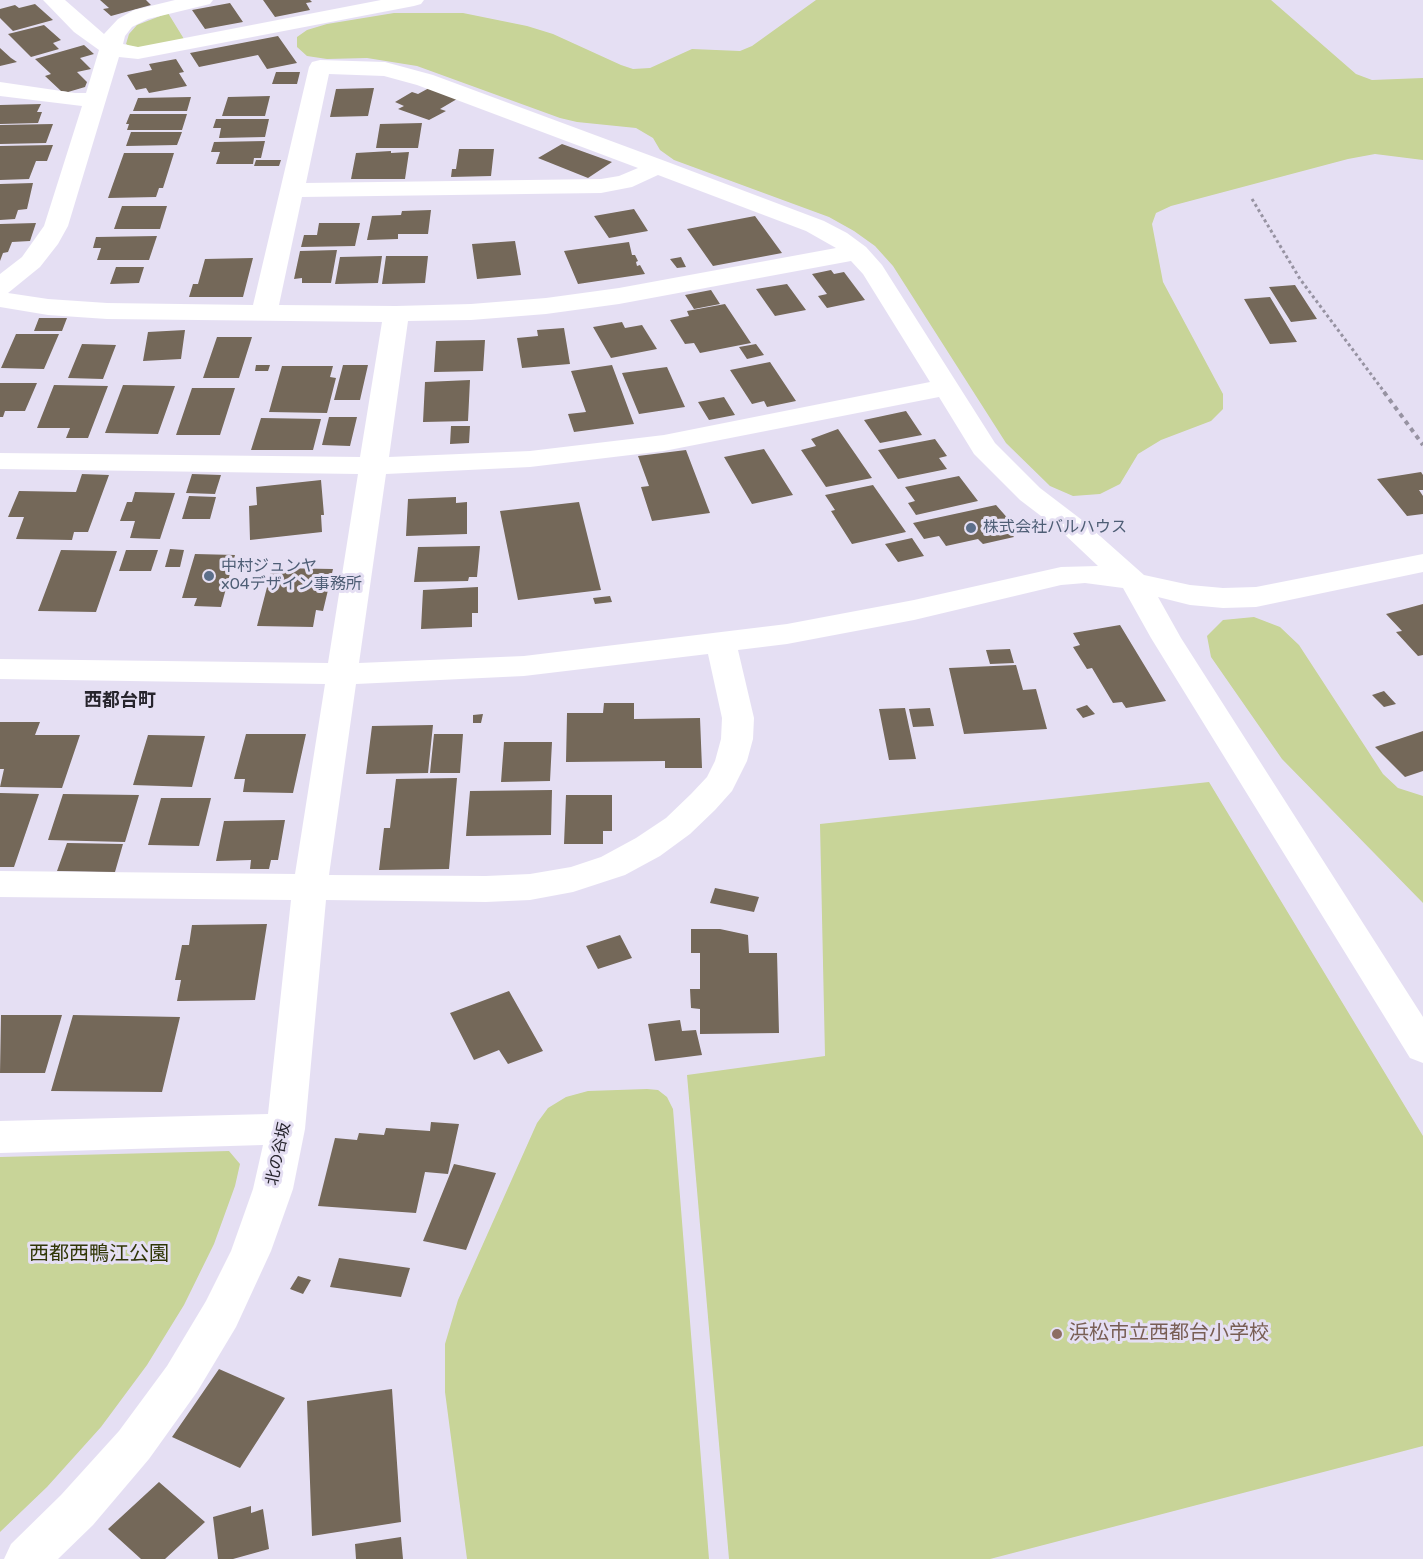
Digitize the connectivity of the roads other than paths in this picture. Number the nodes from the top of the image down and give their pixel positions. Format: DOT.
graph roads {
  1 [pos="53,0"];
  2 [pos="204,0"];
  3 [pos="414,0"];
  4 [pos="111,49"];
  5 [pos="0,89"];
  6 [pos="95,99"];
  7 [pos="657,166"];
  8 [pos="292,190"];
  9 [pos="857,252"];
  10 [pos="0,287"];
  11 [pos="0,299"];
  12 [pos="264,313"];
  13 [pos="396,314"];
  14 [pos="946,387"];
  15 [pos="0,461"];
  16 [pos="373,466"];
  17 [pos="1423,563"];
  18 [pos="1134,582"];
  19 [pos="721,643"];
  20 [pos="0,669"];
  21 [pos="342,674"];
  22 [pos="0,884"];
  23 [pos="310,887"];
  24 [pos="1423,1048"];
  25 [pos="286,1129"];
  26 [pos="0,1137"];
  27 [pos="27,1559"];
  1 -- 4 [label="street"];
  2 -- 4 [label="street"];
  3 -- 4 [label="street"];
  4 -- 6 [label="street"];
  5 -- 6 [label="street"];
  6 -- 10 [label="street"];
  7 -- 8 [label="street"];
  7 -- 8 [label="street"];
  7 -- 9 [label="street"];
  8 -- 12 [label="street"];
  9 -- 13 [label="street"];
  9 -- 14 [label="street"];
  11 -- 12 [label="street"];
  12 -- 13 [label="street"];
  13 -- 16 [label="street, 北の谷坂"];
  14 -- 16 [label="street"];
  14 -- 18 [label="street"];
  15 -- 16 [label="street"];
  16 -- 21 [label="street, 北の谷坂"];
  17 -- 18 [label="street"];
  18 -- 19 [label="street"];
  18 -- 24 [label="street"];
  19 -- 21 [label="street"];
  19 -- 23 [label="street"];
  20 -- 21 [label="street"];
  21 -- 23 [label="street, 北の谷坂"];
  22 -- 23 [label="street"];
  23 -- 25 [label="street, 北の谷坂"];
  25 -- 26 [label="street"];
  25 -- 27 [label="street, 北の谷坂"];
}
